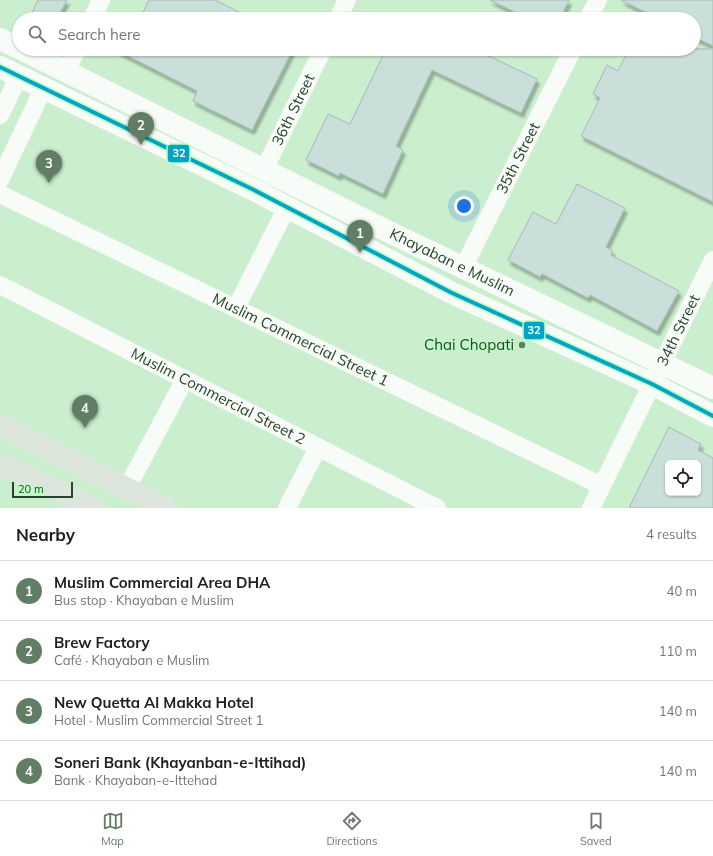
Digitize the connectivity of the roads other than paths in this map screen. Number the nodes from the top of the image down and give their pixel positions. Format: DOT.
graph roads {
  1 [pos="101,0"];
  2 [pos="347,0"];
  3 [pos="598,0"];
  4 [pos="95,12"];
  5 [pos="341,12"];
  6 [pos="592,12"];
  7 [pos="0,39"];
  8 [pos="12,45"];
  9 [pos="35,56"];
  10 [pos="74,56"];
  11 [pos="320,56"];
  12 [pos="569,56"];
  13 [pos="66,71"];
  14 [pos="9,72"];
  15 [pos="44,87"];
  16 [pos="152,114"];
  17 [pos="0,116"];
  18 [pos="142,136"];
  19 [pos="264,170"];
  20 [pos="0,180"];
  21 [pos="0,194"];
  22 [pos="287,207"];
  23 [pos="383,229"];
  24 [pos="373,252"];
  25 [pos="713,260"];
  26 [pos="463,268"];
  27 [pos="0,285"];
  28 [pos="236,308"];
  29 [pos="662,363"];
  30 [pos="185,379"];
  31 [pos="652,384"];
  32 [pos="713,388"];
  33 [pos="713,416"];
  34 [pos="0,425"];
  35 [pos="318,447"];
  36 [pos="0,464"];
  37 [pos="602,486"];
  38 [pos="127,488"];
  39 [pos="91,507"];
  40 [pos="166,508"];
  41 [pos="287,508"];
  42 [pos="437,508"];
  43 [pos="591,508"];
  1 -- 4 [label="street"];
  2 -- 5 [label="street"];
  3 -- 6 [label="street"];
  7 -- 8 [label="street, Khayaban e Muslim"];
  9 -- 13 [label="street, Khayaban e Muslim"];
  10 -- 13 [label="street"];
  11 -- 19 [label="street, 36th Street"];
  12 -- 26 [label="street, 35th Street"];
  13 -- 16 [label="street, Khayaban e Muslim"];
  14 -- 15 [label="street, Khayaban e Muslim"];
  14 -- 17 [label="street"];
  15 -- 18 [label="street, Khayaban e Muslim"];
  15 -- 20 [label="street"];
  16 -- 18 [label="street"];
  16 -- 19 [label="street, Khayaban e Muslim"];
  18 -- 22 [label="street, Khayaban e Muslim"];
  19 -- 23 [label="street, Khayaban e Muslim"];
  21 -- 28 [label="street, Muslim Commercial Street 1"];
  22 -- 24 [label="street, Khayaban e Muslim"];
  22 -- 28 [label="street"];
  23 -- 24 [label="street"];
  23 -- 26 [label="street, Khayaban e Muslim"];
  24 -- 31 [label="street, Khayaban e Muslim"];
  25 -- 29 [label="street, 34th Street"];
  26 -- 29 [label="street, Khayaban e Muslim"];
  27 -- 30 [label="street, Muslim Commercial Street 2"];
  28 -- 37 [label="street, Muslim Commercial Street 1"];
  29 -- 31 [label="street, 34th Street"];
  29 -- 32 [label="street, Khayaban e Muslim"];
  30 -- 35 [label="street, Muslim Commercial Street 2"];
  30 -- 38 [label="street"];
  31 -- 33 [label="street, Khayaban e Muslim"];
  31 -- 37 [label="street, 34th Street"];
  34 -- 38 [label="main road"];
  35 -- 41 [label="street"];
  35 -- 42 [label="street, Muslim Commercial Street 2"];
  36 -- 39 [label="main road"];
  37 -- 43 [label="street, 34th Street"];
  38 -- 40 [label="main road"];
}
